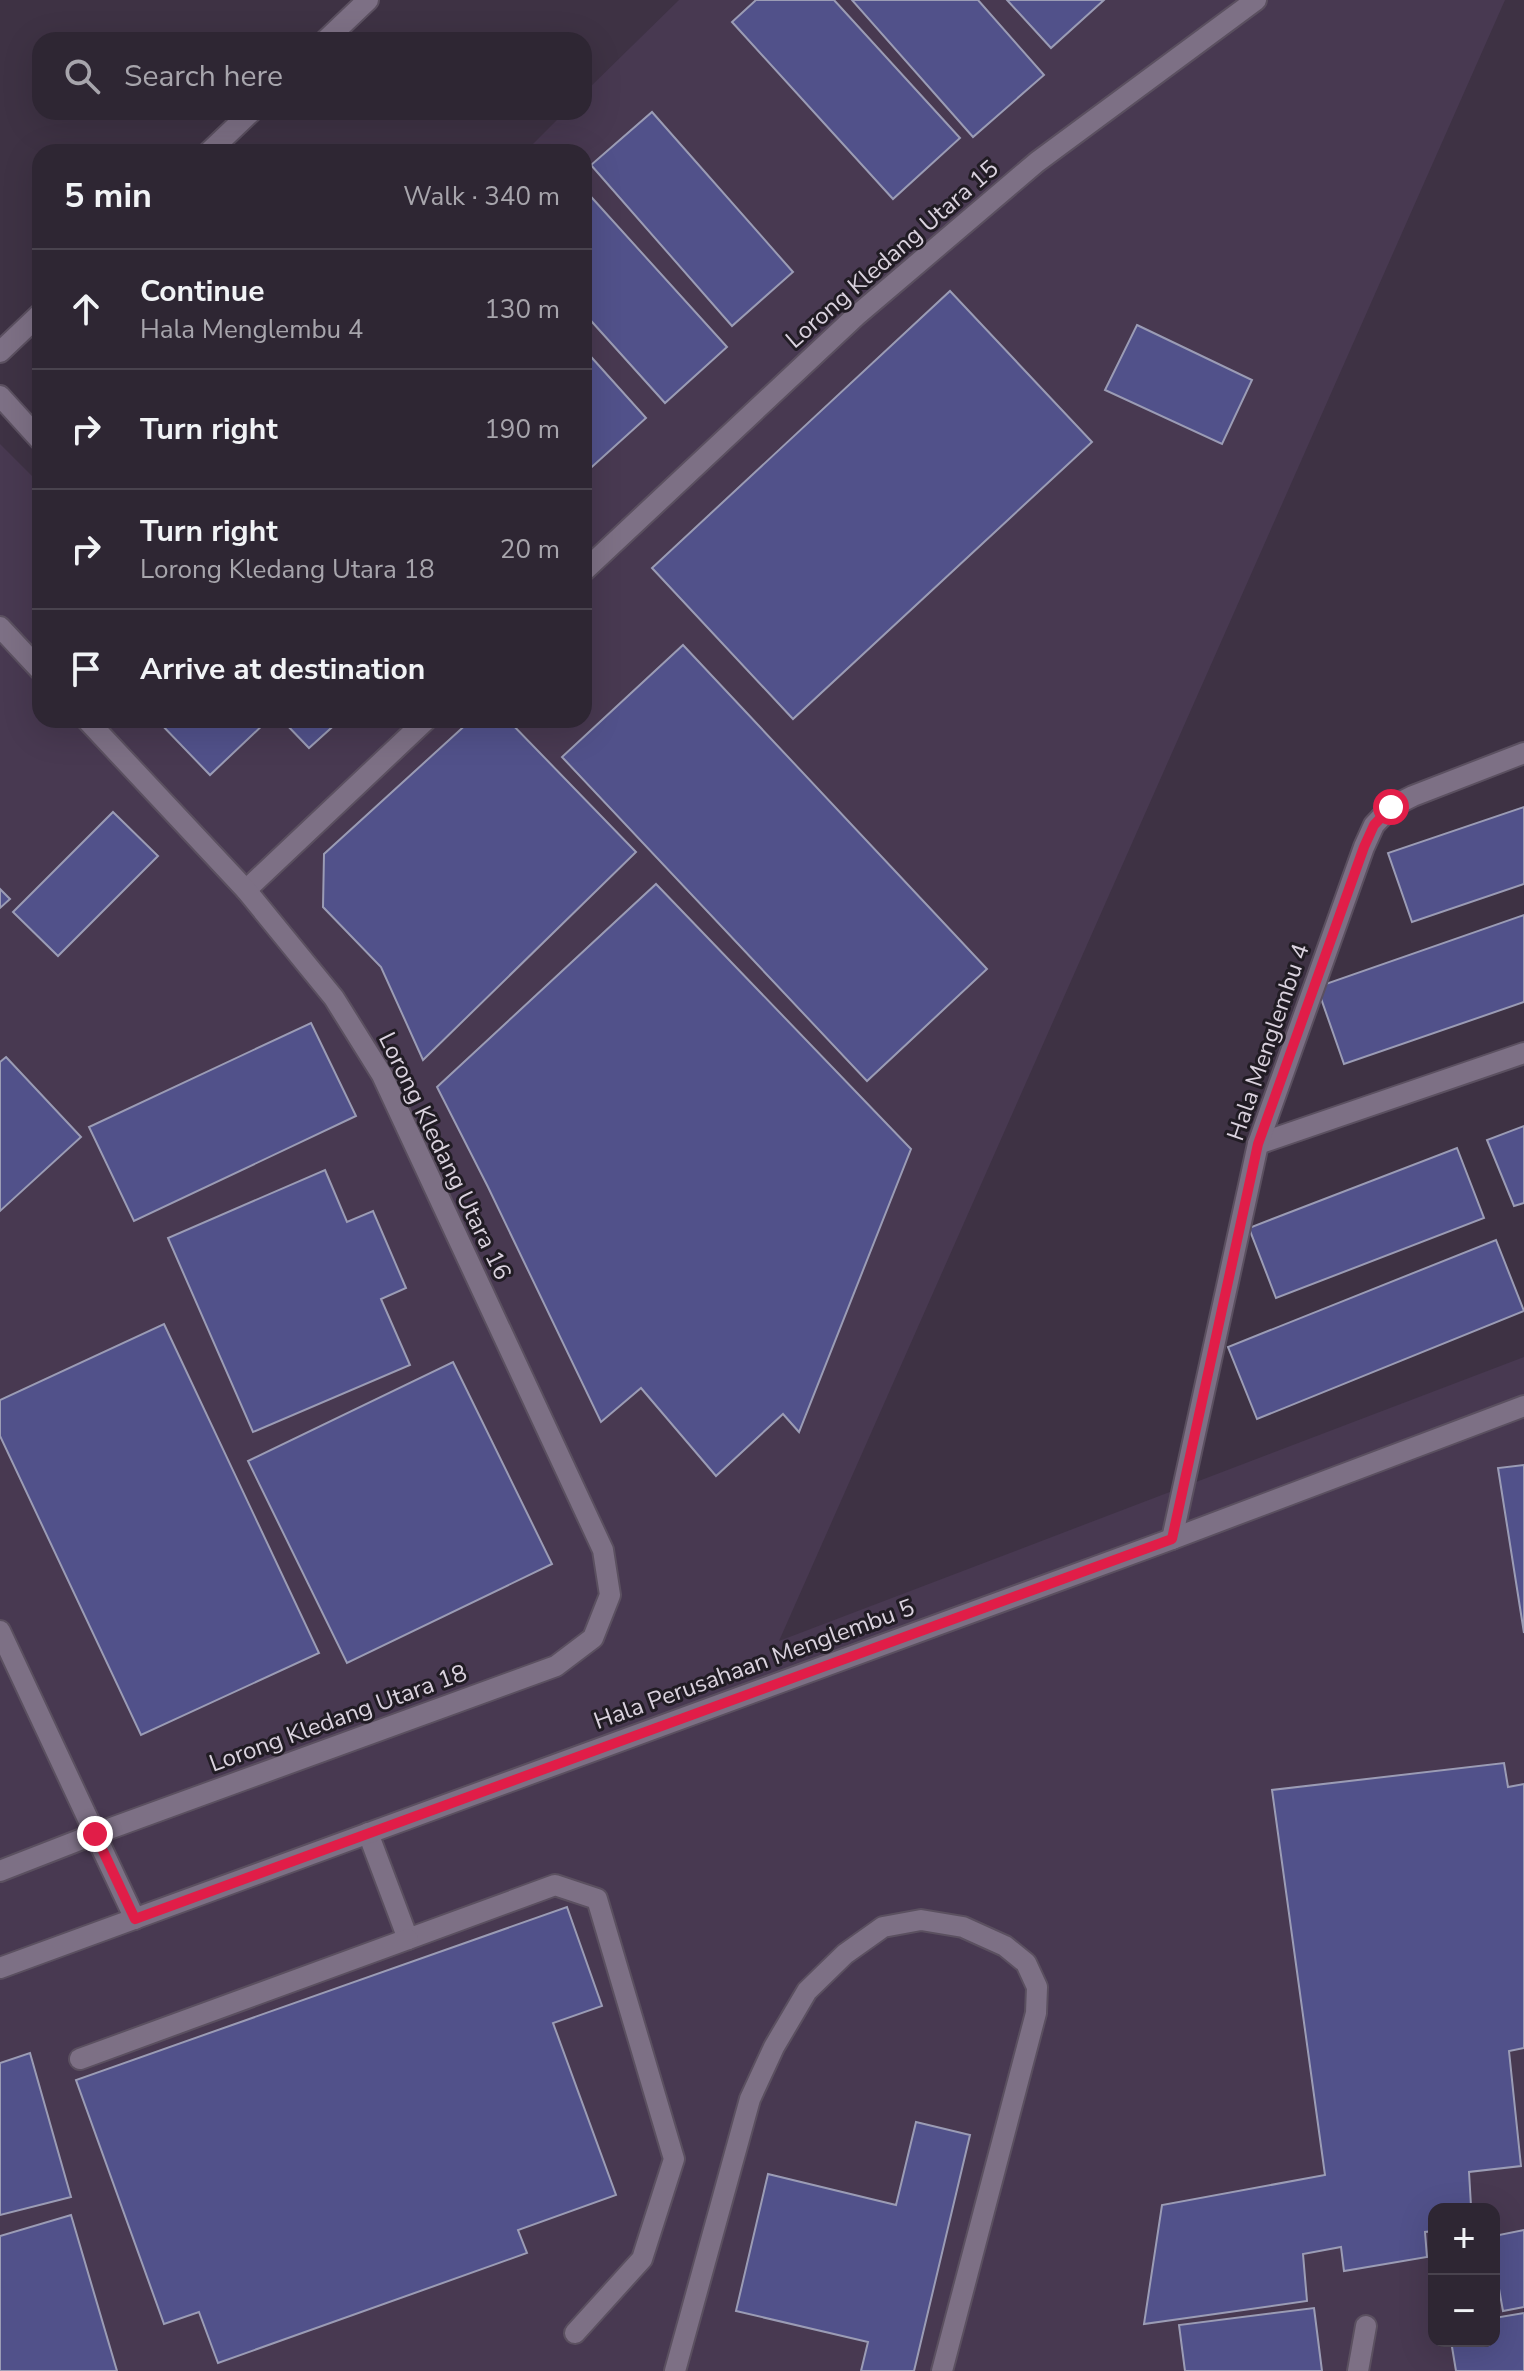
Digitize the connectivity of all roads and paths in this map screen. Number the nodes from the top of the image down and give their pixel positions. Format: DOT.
graph roads {
  1 [pos="368,0"];
  2 [pos="1256,0"];
  3 [pos="334,32"];
  4 [pos="243,120"];
  5 [pos="217,144"];
  6 [pos="32,322"];
  7 [pos="0,352"];
  8 [pos="0,396"];
  9 [pos="32,431"];
  10 [pos="592,564"];
  11 [pos="0,627"];
  12 [pos="32,661"];
  13 [pos="94,728"];
  14 [pos="418,728"];
  15 [pos="1524,753"];
  16 [pos="246,890"];
  17 [pos="1524,1053"];
  18 [pos="1258,1144"];
  19 [pos="1524,1406"];
  20 [pos="1172,1539"];
  21 [pos="0,1631"];
  22 [pos="593,1638"];
  23 [pos="368,1833"];
  24 [pos="95,1834"];
  25 [pos="0,1871"];
  26 [pos="135,1919"];
  27 [pos="408,1939"];
  28 [pos="0,1968"];
  29 [pos="80,2059"];
  30 [pos="1366,2326"];
  31 [pos="575,2333"];
  32 [pos="675,2371"];
  33 [pos="942,2371"];
  34 [pos="1358,2371"];
  1 -- 3 [label="street"];
  2 -- 10 [label="street, Lorong Kledang Utara 15"];
  4 -- 5 [label="street"];
  6 -- 7 [label="street"];
  8 -- 9 [label="street"];
  11 -- 12 [label="street"];
  13 -- 16 [label="street, Lorong Kledang Utara 16"];
  14 -- 16 [label="street"];
  15 -- 18 [label="street, Hala Menglembu 4"];
  16 -- 22 [label="street, Lorong Kledang Utara 16"];
  17 -- 18 [label="street"];
  18 -- 20 [label="street, Hala Menglembu 4"];
  19 -- 20 [label="street, Hala Perusahaan Menglembu 5"];
  20 -- 23 [label="street, Hala Perusahaan Menglembu 5"];
  21 -- 24 [label="street"];
  22 -- 24 [label="street, Lorong Kledang Utara 18"];
  23 -- 26 [label="street, Hala Perusahaan Menglembu 5"];
  23 -- 27 [label="street"];
  24 -- 25 [label="street, Lorong Kledang Utara 18"];
  24 -- 26 [label="street"];
  26 -- 28 [label="street, Hala Perusahaan Menglembu 5"];
  27 -- 29 [label="street"];
  27 -- 31 [label="street"];
  30 -- 34 [label="street"];
  32 -- 33 [label="street"];
}
